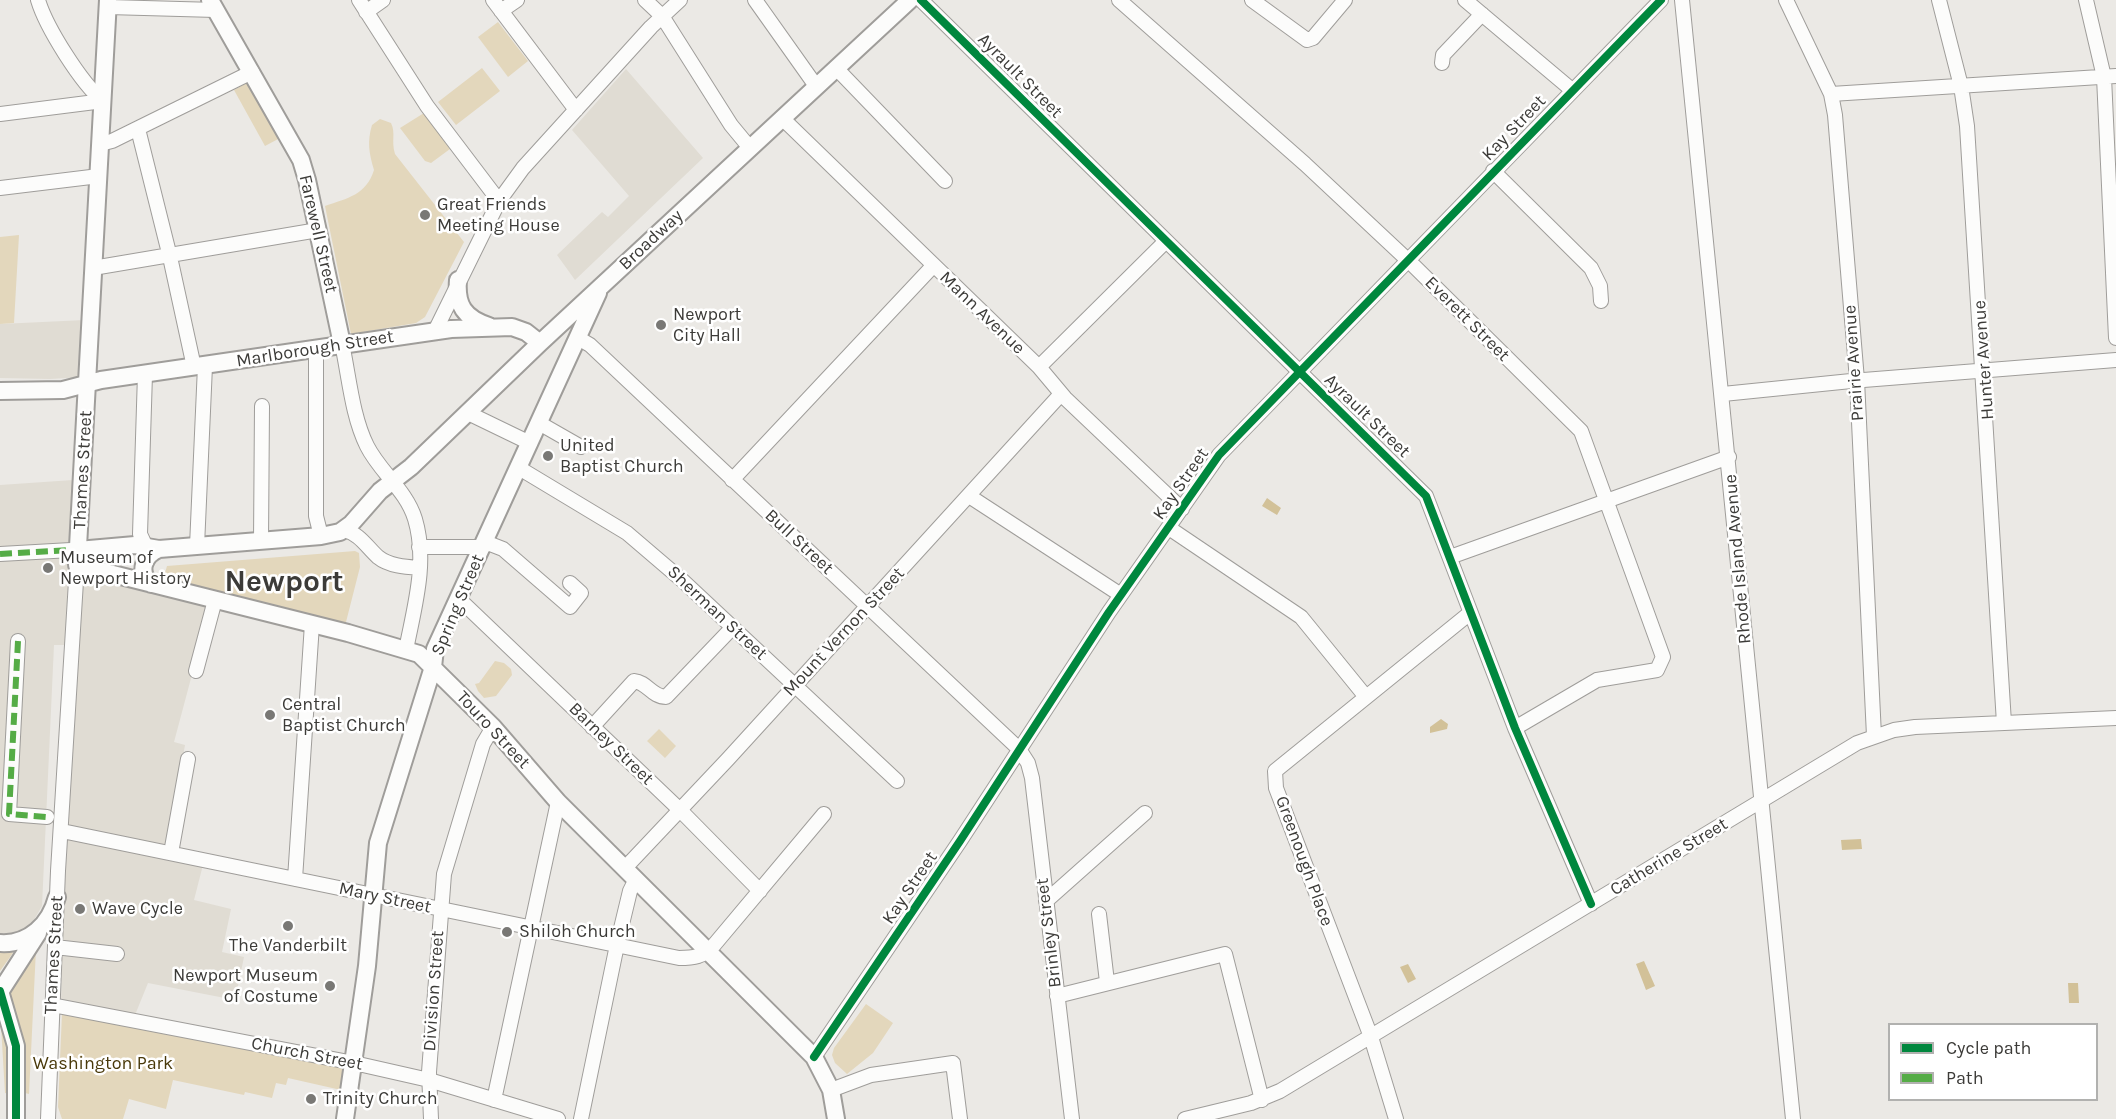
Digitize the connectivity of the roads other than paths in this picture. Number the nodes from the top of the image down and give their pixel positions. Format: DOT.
graph roads {
  1 [pos="38,0"];
  2 [pos="382,0"];
  3 [pos="517,0"];
  4 [pos="645,0"];
  5 [pos="680,0"];
  6 [pos="755,0"];
  7 [pos="910,0"];
  8 [pos="921,0"];
  9 [pos="1119,0"];
  10 [pos="1252,0"];
  11 [pos="1345,0"];
  12 [pos="1465,0"];
  13 [pos="1661,0"];
  14 [pos="1682,0"];
  15 [pos="1786,0"];
  16 [pos="1939,0"];
  17 [pos="2086,0"];
  18 [pos="213,3"];
  19 [pos="108,4"];
  20 [pos="362,6"];
  21 [pos="497,6"];
  22 [pos="1482,14"];
  23 [pos="662,16"];
  24 [pos="1442,63"];
  25 [pos="836,68"];
  26 [pos="252,72"];
  27 [pos="2110,77"];
  28 [pos="812,81"];
  29 [pos="1961,86"];
  30 [pos="1572,90"];
  31 [pos="1831,94"];
  32 [pos="103,101"];
  33 [pos="576,111"];
  34 [pos="0,114"];
  35 [pos="782,118"];
  36 [pos="138,129"];
  37 [pos="100,144"];
  38 [pos="750,148"];
  39 [pos="1493,171"];
  40 [pos="99,176"];
  41 [pos="945,181"];
  42 [pos="0,188"];
  43 [pos="499,201"];
  44 [pos="318,230"];
  45 [pos="1166,241"];
  46 [pos="170,257"];
  47 [pos="1407,259"];
  48 [pos="933,266"];
  49 [pos="93,268"];
  50 [pos="458,280"];
  51 [pos="601,286"];
  52 [pos="1601,301"];
  53 [pos="493,327"];
  54 [pos="435,331"];
  55 [pos="578,338"];
  56 [pos="2116,338"];
  57 [pos="540,343"];
  58 [pos="342,344"];
  59 [pos="316,349"];
  60 [pos="2116,360"];
  61 [pos="199,366"];
  62 [pos="1039,367"];
  63 [pos="1299,371"];
  64 [pos="1984,371"];
  65 [pos="145,374"];
  66 [pos="1857,380"];
  67 [pos="88,385"];
  68 [pos="0,391"];
  69 [pos="1061,394"];
  70 [pos="1723,394"];
  71 [pos="262,406"];
  72 [pos="468,413"];
  73 [pos="539,423"];
  74 [pos="530,443"];
  75 [pos="581,447"];
  76 [pos="1729,457"];
  77 [pos="519,468"];
  78 [pos="732,480"];
  79 [pos="393,481"];
  80 [pos="969,496"];
  81 [pos="1607,501"];
  82 [pos="1182,509"];
  83 [pos="1168,528"];
  84 [pos="344,530"];
  85 [pos="321,536"];
  86 [pos="261,541"];
  87 [pos="484,544"];
  88 [pos="197,546"];
  89 [pos="419,547"];
  90 [pos="153,548"];
  91 [pos="0,554"];
  92 [pos="76,555"];
  93 [pos="1450,557"];
  94 [pos="420,568"];
  95 [pos="570,583"];
  96 [pos="151,584"];
  97 [pos="1121,595"];
  98 [pos="459,599"];
  99 [pos="215,600"];
  100 [pos="867,606"];
  101 [pos="1470,613"];
  102 [pos="312,624"];
  103 [pos="733,627"];
  104 [pos="18,641"];
  105 [pos="406,650"];
  106 [pos="433,667"];
  107 [pos="196,671"];
  108 [pos="795,685"];
  109 [pos="1366,697"];
  110 [pos="2116,718"];
  111 [pos="2004,723"];
  112 [pos="492,727"];
  113 [pos="592,727"];
  114 [pos="1515,728"];
  115 [pos="1874,736"];
  116 [pos="1019,749"];
  117 [pos="188,759"];
  118 [pos="897,781"];
  119 [pos="1763,801"];
  120 [pos="558,802"];
  121 [pos="5,806"];
  122 [pos="680,810"];
  123 [pos="1146,813"];
  124 [pos="824,814"];
  125 [pos="47,817"];
  126 [pos="62,831"];
  127 [pos="171,854"];
  128 [pos="631,873"];
  129 [pos="295,879"];
  130 [pos="760,891"];
  131 [pos="373,896"];
  132 [pos="57,897"];
  133 [pos="1046,901"];
  134 [pos="1591,904"];
  135 [pos="440,909"];
  136 [pos="1099,914"];
  137 [pos="44,925"];
  138 [pos="530,928"];
  139 [pos="0,943"];
  140 [pos="617,945"];
  141 [pos="55,947"];
  142 [pos="708,952"];
  143 [pos="117,954"];
  144 [pos="1107,982"];
  145 [pos="0,992"];
  146 [pos="1057,996"];
  147 [pos="52,1005"];
  148 [pos="1371,1037"];
  149 [pos="814,1057"];
  150 [pos="354,1063"];
  151 [pos="429,1080"];
  152 [pos="831,1090"];
  153 [pos="494,1100"];
  154 [pos="1262,1100"];
  155 [pos="1230,1114"];
  156 [pos="15,1116"];
  157 [pos="48,1119"];
  158 [pos="345,1119"];
  159 [pos="430,1119"];
  160 [pos="558,1119"];
  161 [pos="581,1119"];
  162 [pos="836,1119"];
  163 [pos="960,1119"];
  164 [pos="1072,1119"];
  165 [pos="1185,1119"];
  166 [pos="1396,1119"];
  167 [pos="1794,1119"];
  1 -- 32 [label="street"];
  2 -- 20 [label="street"];
  3 -- 21 [label="street"];
  4 -- 23 [label="street"];
  5 -- 23 [label="street"];
  6 -- 28 [label="street"];
  7 -- 25 [label="main road, Broadway"];
  8 -- 45 [label="street, Ayrault Street"];
  9 -- 47 [label="street, Everett Street"];
  10 -- 11 [label="street"];
  12 -- 22 [label="street"];
  13 -- 30 [label="street, Kay Street"];
  14 -- 70 [label="street, Rhode Island Avenue"];
  15 -- 31 [label="street, Prairie Avenue"];
  16 -- 29 [label="street, Hunter Avenue"];
  17 -- 27 [label="street"];
  18 -- 19 [label="street"];
  18 -- 26 [label="main road, Farewell Street"];
  19 -- 32 [label="main road, Thames Street"];
  20 -- 43 [label="street"];
  21 -- 33 [label="street"];
  22 -- 24 [label="street"];
  22 -- 30 [label="street"];
  23 -- 33 [label="street"];
  23 -- 38 [label="street"];
  25 -- 28 [label="main road, Broadway"];
  25 -- 41 [label="street"];
  26 -- 36 [label="street"];
  26 -- 44 [label="main road, Farewell Street"];
  27 -- 29 [label="street"];
  27 -- 56 [label="street"];
  28 -- 35 [label="main road, Broadway"];
  29 -- 31 [label="street"];
  29 -- 64 [label="street, Hunter Avenue"];
  30 -- 39 [label="street, Kay Street"];
  31 -- 66 [label="street, Prairie Avenue"];
  32 -- 34 [label="street"];
  32 -- 37 [label="main road, Thames Street"];
  33 -- 43 [label="street"];
  35 -- 38 [label="main road, Broadway"];
  35 -- 48 [label="street, Mann Avenue"];
  36 -- 37 [label="street"];
  36 -- 46 [label="street"];
  37 -- 40 [label="main road, Thames Street"];
  38 -- 51 [label="main road, Broadway"];
  39 -- 47 [label="street, Kay Street"];
  39 -- 52 [label="street"];
  40 -- 42 [label="street"];
  40 -- 49 [label="main road, Thames Street"];
  43 -- 50 [label="street"];
  44 -- 46 [label="street"];
  44 -- 58 [label="main road, Farewell Street"];
  45 -- 62 [label="street"];
  45 -- 63 [label="street, Ayrault Street"];
  46 -- 49 [label="street"];
  46 -- 61 [label="street"];
  47 -- 63 [label="street, Kay Street"];
  47 -- 81 [label="street, Everett Street"];
  48 -- 62 [label="street, Mann Avenue"];
  48 -- 78 [label="street"];
  49 -- 67 [label="main road, Thames Street"];
  50 -- 53 [label="main road"];
  50 -- 54 [label="street"];
  51 -- 55 [label="main road, Spring Street"];
  51 -- 57 [label="main road, Broadway"];
  53 -- 54 [label="main road, Marlborough Street"];
  53 -- 57 [label="main road, Marlborough Street"];
  54 -- 58 [label="main road, Marlborough Street"];
  55 -- 73 [label="main road, Spring Street"];
  55 -- 78 [label="street, Bull Street"];
  57 -- 72 [label="main road, Broadway"];
  58 -- 59 [label="main road, Marlborough Street"];
  58 -- 79 [label="street, Farewell Street"];
  59 -- 61 [label="main road, Marlborough Street"];
  59 -- 85 [label="street"];
  60 -- 64 [label="street"];
  61 -- 65 [label="main road, Marlborough Street"];
  61 -- 88 [label="street"];
  62 -- 69 [label="street, Mann Avenue"];
  63 -- 82 [label="street, Kay Street"];
  63 -- 93 [label="street, Ayrault Street"];
  64 -- 66 [label="street"];
  64 -- 111 [label="street, Hunter Avenue"];
  65 -- 67 [label="main road, Marlborough Street"];
  65 -- 90 [label="street"];
  66 -- 70 [label="street"];
  66 -- 115 [label="street, Prairie Avenue"];
  67 -- 68 [label="main road, Marlborough Street"];
  67 -- 92 [label="main road, Thames Street"];
  69 -- 80 [label="street, Mount Vernon Street"];
  69 -- 82 [label="street, Mann Avenue"];
  70 -- 76 [label="street, Rhode Island Avenue"];
  71 -- 86 [label="street"];
  72 -- 74 [label="street"];
  72 -- 79 [label="main road, Broadway"];
  73 -- 74 [label="main road, Spring Street"];
  73 -- 75 [label="street"];
  74 -- 77 [label="main road, Spring Street"];
  76 -- 81 [label="street"];
  76 -- 119 [label="street, Rhode Island Avenue"];
  77 -- 87 [label="main road, Spring Street"];
  77 -- 103 [label="street, Sherman Street"];
  78 -- 100 [label="street, Bull Street"];
  79 -- 84 [label="main road, Broadway"];
  79 -- 89 [label="street, Farewell Street"];
  80 -- 97 [label="street"];
  80 -- 100 [label="street, Mount Vernon Street"];
  81 -- 93 [label="street"];
  81 -- 114 [label="street, Everett Street"];
  82 -- 83 [label="street, Kay Street"];
  83 -- 97 [label="street, Kay Street"];
  83 -- 109 [label="street"];
  84 -- 85 [label="main road"];
  84 -- 94 [label="street"];
  85 -- 86 [label="main road"];
  86 -- 88 [label="main road"];
  87 -- 89 [label="street"];
  87 -- 95 [label="street"];
  87 -- 98 [label="main road, Spring Street"];
  88 -- 90 [label="main road"];
  89 -- 94 [label="street, Farewell Street"];
  90 -- 92 [label="main road"];
  90 -- 96 [label="main road"];
  91 -- 92 [label="street"];
  92 -- 96 [label="main road, Touro Street"];
  92 -- 126 [label="street, Thames Street"];
  93 -- 101 [label="street, Ayrault Street"];
  94 -- 105 [label="street, Farewell Street"];
  96 -- 99 [label="main road, Touro Street"];
  97 -- 116 [label="street, Kay Street"];
  98 -- 106 [label="main road, Spring Street"];
  98 -- 113 [label="street, Barney Street"];
  99 -- 102 [label="main road, Touro Street"];
  99 -- 107 [label="street"];
  100 -- 108 [label="street, Mount Vernon Street"];
  100 -- 116 [label="street, Bull Street"];
  101 -- 109 [label="street, Greenough Place"];
  101 -- 114 [label="street, Ayrault Street"];
  102 -- 105 [label="main road, Touro Street"];
  102 -- 129 [label="street"];
  103 -- 108 [label="street, Sherman Street"];
  103 -- 113 [label="street"];
  104 -- 121 [label="street"];
  105 -- 106 [label="main road, Touro Street"];
  106 -- 112 [label="main road, Touro Street"];
  106 -- 131 [label="main road, Spring Street"];
  108 -- 118 [label="street, Sherman Street"];
  108 -- 122 [label="street, Mount Vernon Street"];
  109 -- 148 [label="street, Greenough Place"];
  110 -- 111 [label="street, Catherine Street"];
  111 -- 115 [label="street, Catherine Street"];
  112 -- 120 [label="main road, Touro Street"];
  112 -- 135 [label="street, Division Street"];
  113 -- 122 [label="street, Barney Street"];
  114 -- 134 [label="street, Ayrault Street"];
  115 -- 119 [label="street, Catherine Street"];
  116 -- 133 [label="street, Brinley Street"];
  116 -- 149 [label="street, Kay Street"];
  117 -- 127 [label="street"];
  119 -- 134 [label="street, Catherine Street"];
  119 -- 167 [label="street, Rhode Island Avenue"];
  120 -- 128 [label="main road, Touro Street"];
  120 -- 138 [label="street"];
  121 -- 125 [label="street"];
  122 -- 128 [label="street, Mount Vernon Street"];
  122 -- 130 [label="street, Barney Street"];
  123 -- 133 [label="street"];
  124 -- 130 [label="street"];
  126 -- 127 [label="street, Mary Street"];
  126 -- 132 [label="street, Thames Street"];
  127 -- 129 [label="street, Mary Street"];
  128 -- 140 [label="street"];
  128 -- 142 [label="main road, Touro Street"];
  129 -- 131 [label="street, Mary Street"];
  130 -- 142 [label="street"];
  131 -- 135 [label="street, Mary Street"];
  131 -- 150 [label="main road, Spring Street"];
  132 -- 137 [label="main road"];
  132 -- 141 [label="street, Thames Street"];
  133 -- 146 [label="street, Brinley Street"];
  134 -- 148 [label="street, Catherine Street"];
  135 -- 138 [label="street, Mary Street"];
  135 -- 151 [label="street, Division Street"];
  136 -- 144 [label="street"];
  137 -- 139 [label="main road"];
  137 -- 145 [label="main road"];
  138 -- 140 [label="street, Mary Street"];
  138 -- 153 [label="street"];
  140 -- 142 [label="street, Mary Street"];
  140 -- 161 [label="street"];
  141 -- 143 [label="street"];
  141 -- 147 [label="street, Thames Street"];
  142 -- 149 [label="main road, Touro Street"];
  144 -- 146 [label="street"];
  144 -- 154 [label="street"];
  145 -- 156 [label="main road"];
  146 -- 164 [label="street, Brinley Street"];
  147 -- 150 [label="street, Church Street"];
  147 -- 157 [label="street, Thames Street"];
  148 -- 154 [label="street, Catherine Street"];
  148 -- 166 [label="street, Greenough Place"];
  149 -- 152 [label="main road, Touro Street"];
  150 -- 151 [label="street, Church Street"];
  150 -- 158 [label="main road, Spring Street"];
  151 -- 153 [label="street, Church Street"];
  151 -- 159 [label="street, Division Street"];
  152 -- 162 [label="main road, Touro Street"];
  152 -- 163 [label="street"];
  153 -- 160 [label="street, Church Street"];
  154 -- 155 [label="street, Catherine Street"];
  155 -- 165 [label="street, Catherine Street"];
}
